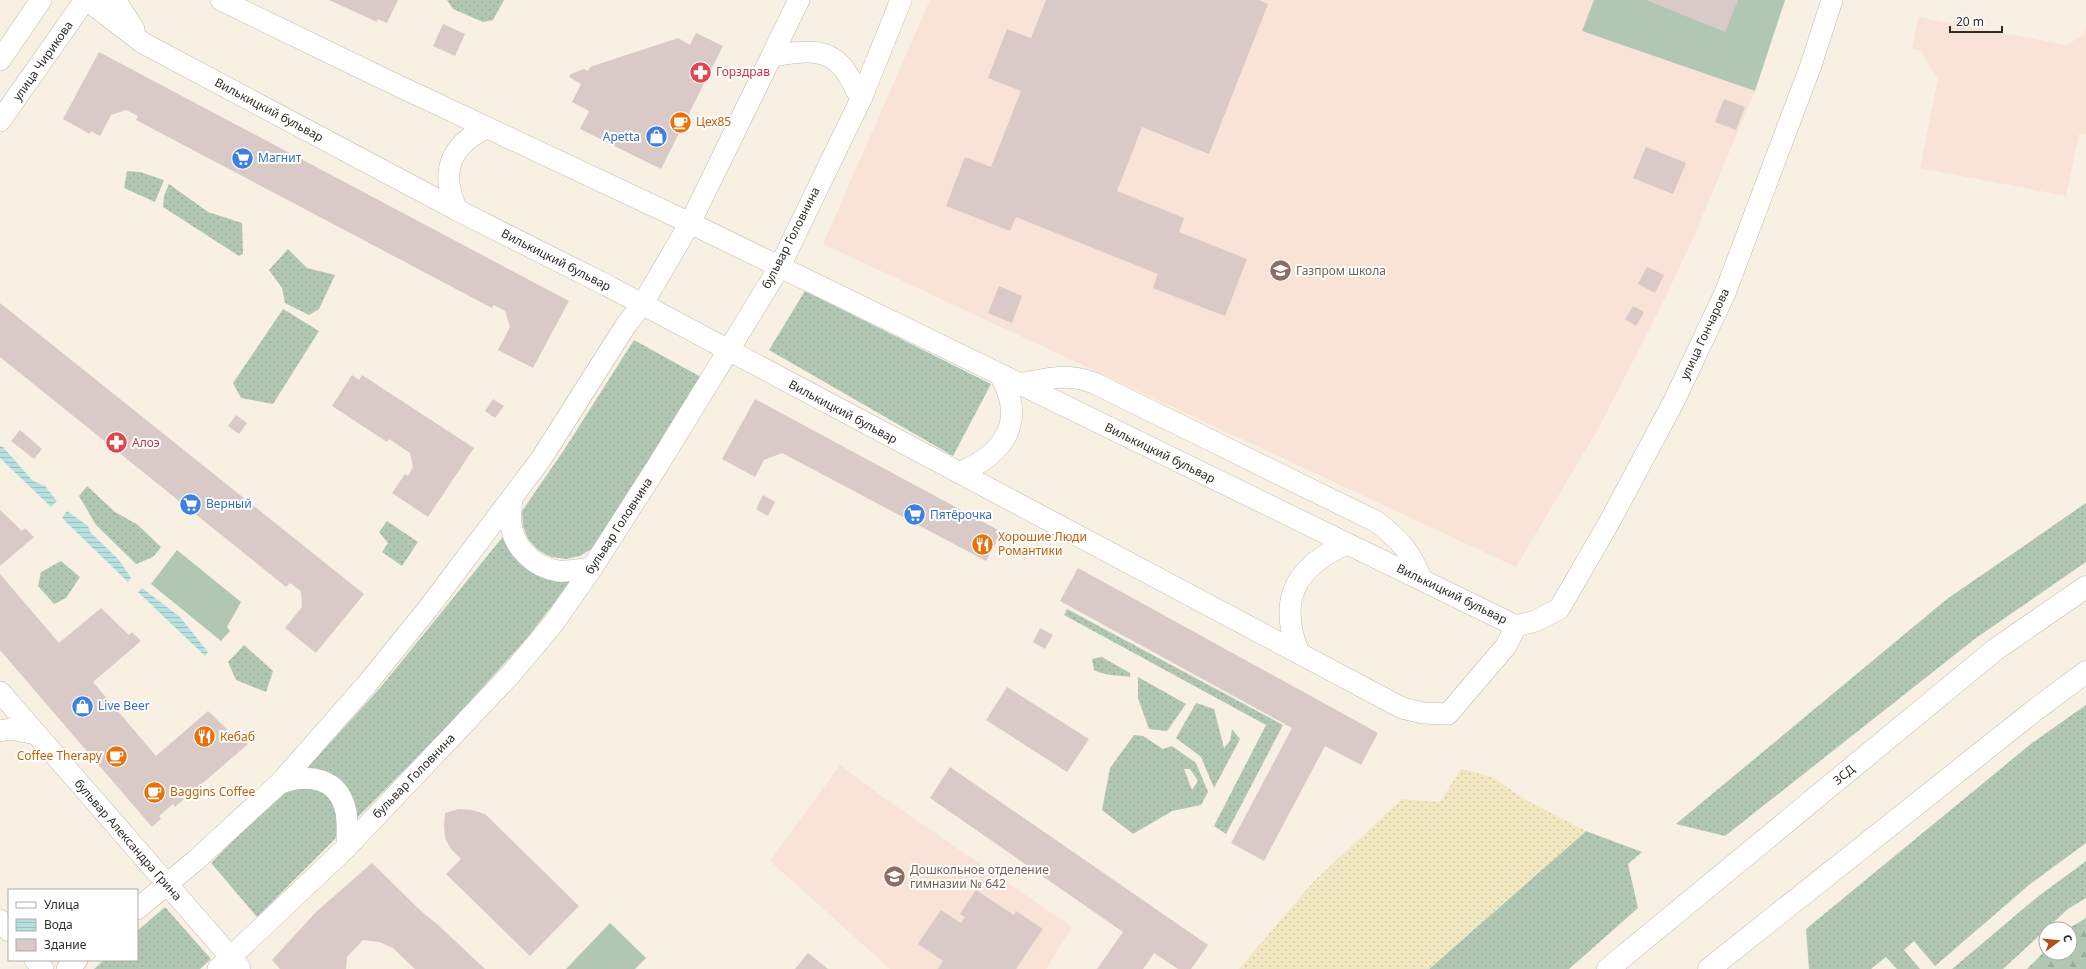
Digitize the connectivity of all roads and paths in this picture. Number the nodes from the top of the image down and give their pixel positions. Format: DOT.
graph roads {
  1 [pos="41,0"];
  2 [pos="86,0"];
  3 [pos="115,0"];
  4 [pos="221,0"];
  5 [pos="799,0"];
  6 [pos="901,0"];
  7 [pos="1832,0"];
  8 [pos="143,43"];
  9 [pos="772,56"];
  10 [pos="0,60"];
  11 [pos="861,99"];
  12 [pos="0,122"];
  13 [pos="486,128"];
  14 [pos="457,210"];
  15 [pos="690,223"];
  16 [pos="779,268"];
  17 [pos="642,305"];
  18 [pos="727,351"];
  19 [pos="1000,375"];
  20 [pos="1019,384"];
  21 [pos="959,473"];
  22 [pos="512,499"];
  23 [pos="1347,544"];
  24 [pos="592,568"];
  25 [pos="1422,580"];
  26 [pos="2086,587"];
  27 [pos="1516,626"];
  28 [pos="1299,653"];
  29 [pos="2086,672"];
  30 [pos="0,692"];
  31 [pos="0,731"];
  32 [pos="36,734"];
  33 [pos="280,783"];
  34 [pos="347,847"];
  35 [pos="167,884"];
  36 [pos="138,908"];
  37 [pos="0,920"];
  38 [pos="8,930"];
  39 [pos="36,961"];
  40 [pos="77,961"];
  41 [pos="230,965"];
  42 [pos="43,969"];
  43 [pos="67,969"];
  44 [pos="1608,969"];
  45 [pos="1709,969"];
  1 -- 10 [label="street"];
  2 -- 8 [label="street, Вилькицкий бульвар"];
  2 -- 12 [label="street, улица Чирикова"];
  3 -- 8 [label="street, Вилькицкий бульвар"];
  4 -- 13 [label="street, Вилькицкий бульвар"];
  5 -- 9 [label="street"];
  6 -- 11 [label="street, бульвар Головнина"];
  7 -- 27 [label="street, улица Гончарова"];
  8 -- 14 [label="street, Вилькицкий бульвар"];
  9 -- 11 [label="street"];
  9 -- 15 [label="street"];
  11 -- 16 [label="street, бульвар Головнина"];
  13 -- 14 [label="street"];
  13 -- 15 [label="street, Вилькицкий бульвар"];
  14 -- 17 [label="street, Вилькицкий бульвар"];
  15 -- 16 [label="street, Вилькицкий бульвар"];
  15 -- 17 [label="street"];
  16 -- 18 [label="street, бульвар Головнина"];
  16 -- 19 [label="street, Вилькицкий бульвар"];
  17 -- 18 [label="street, Вилькицкий бульвар"];
  17 -- 22 [label="street"];
  18 -- 21 [label="street, Вилькицкий бульвар"];
  18 -- 24 [label="street, бульвар Головнина"];
  19 -- 20 [label="street, Вилькицкий бульвар"];
  19 -- 21 [label="street"];
  20 -- 23 [label="street, Вилькицкий бульвар"];
  20 -- 25 [label="street"];
  21 -- 28 [label="street, Вилькицкий бульвар"];
  22 -- 24 [label="street"];
  22 -- 33 [label="street"];
  23 -- 25 [label="street, Вилькицкий бульвар"];
  23 -- 28 [label="street"];
  24 -- 34 [label="street, бульвар Головнина"];
  25 -- 27 [label="street, Вилькицкий бульвар"];
  26 -- 44 [label="highway, ЗСД"];
  27 -- 28 [label="street, Вилькицкий бульвар"];
  29 -- 45 [label="highway"];
  30 -- 32 [label="street, бульвар Александра Грина"];
  31 -- 32 [label="street"];
  32 -- 35 [label="street, бульвар Александра Грина"];
  33 -- 34 [label="street"];
  33 -- 35 [label="street"];
  34 -- 41 [label="street, бульвар Головнина"];
  35 -- 36 [label="street"];
  35 -- 41 [label="street, бульвар Александра Грина"];
  37 -- 38 [label="street"];
  39 -- 42 [label="street"];
  40 -- 43 [label="street"];
}
